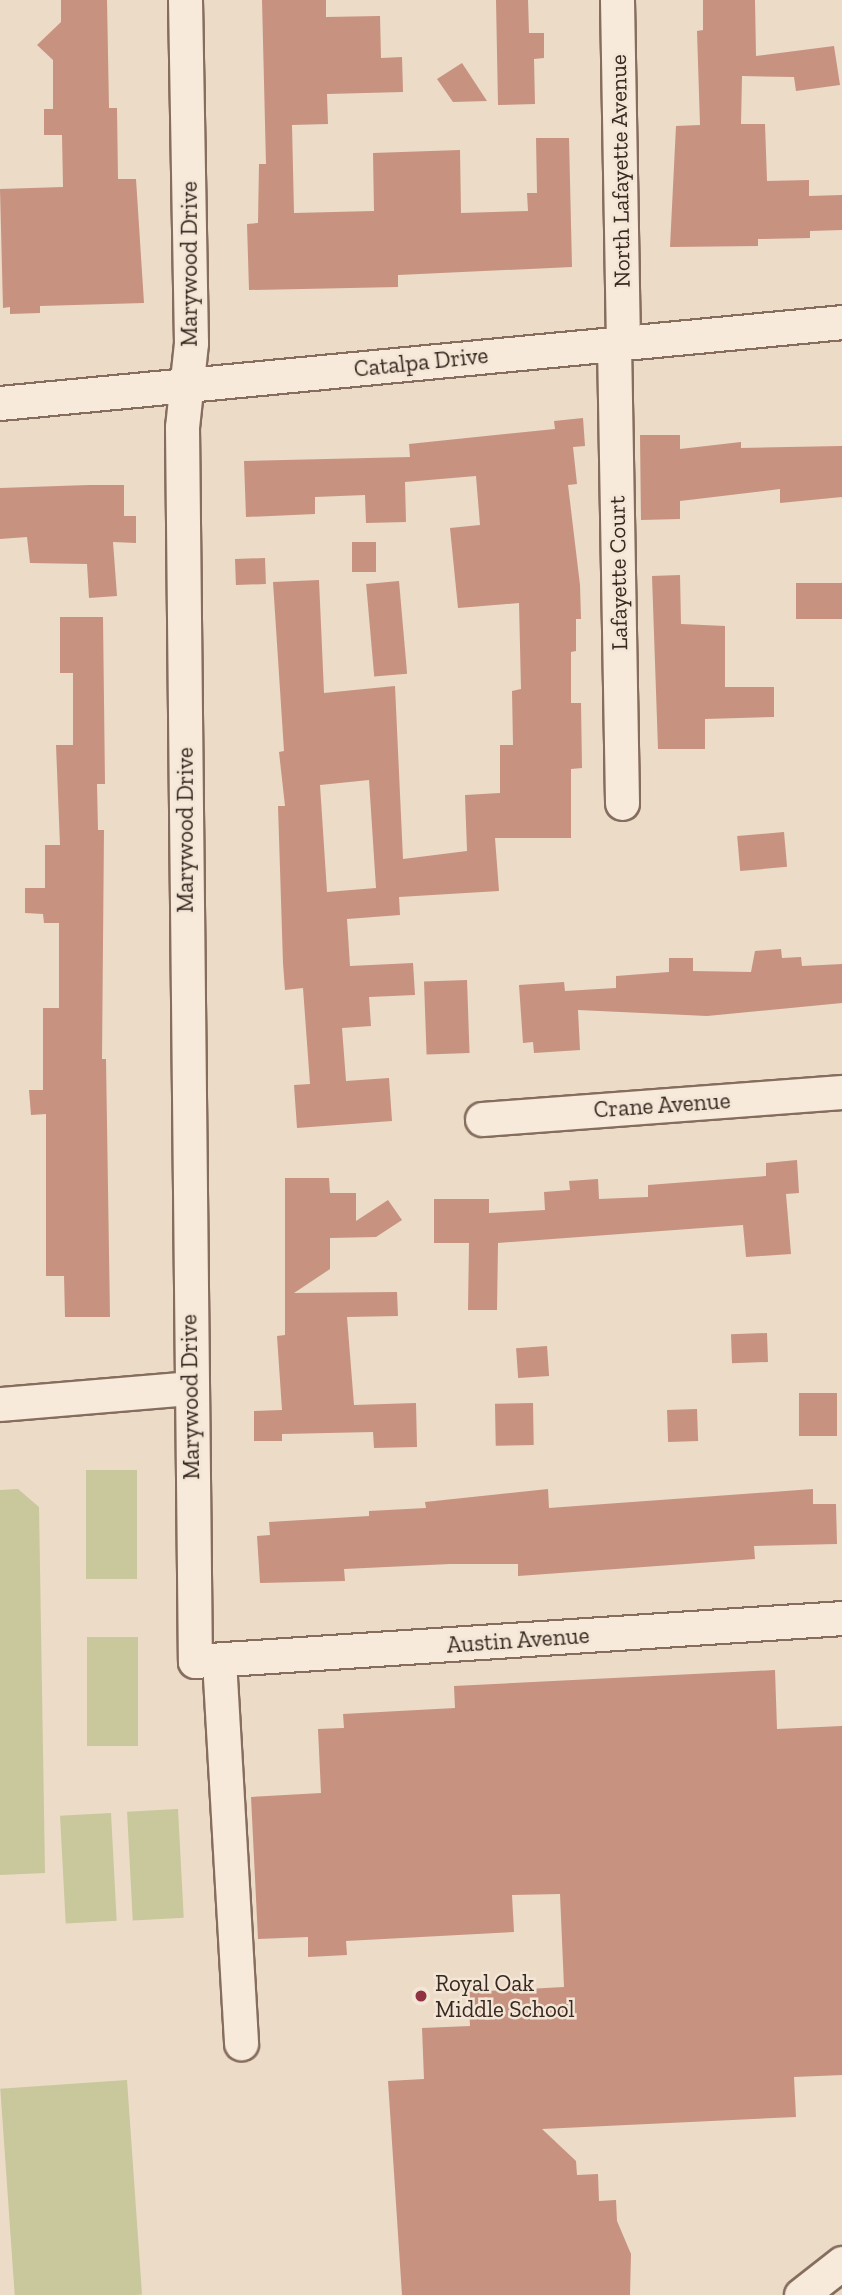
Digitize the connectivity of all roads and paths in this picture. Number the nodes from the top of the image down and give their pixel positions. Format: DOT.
graph roads {
  1 [pos="185,0"];
  2 [pos="617,0"];
  3 [pos="842,322"];
  4 [pos="618,343"];
  5 [pos="187,385"];
  6 [pos="0,403"];
  7 [pos="622,803"];
  8 [pos="842,1091"];
  9 [pos="482,1119"];
  10 [pos="190,1388"];
  11 [pos="0,1404"];
  12 [pos="842,1618"];
  13 [pos="207,1661"];
  14 [pos="241,2043"];
  15 [pos="842,2263"];
  16 [pos="801,2295"];
  1 -- 5 [label="street, Marywood Drive"];
  2 -- 4 [label="street, North Lafayette Avenue"];
  3 -- 4 [label="street, Catalpa Drive"];
  4 -- 5 [label="street, Catalpa Drive"];
  4 -- 7 [label="street, Lafayette Court"];
  5 -- 6 [label="street, Catalpa Drive"];
  5 -- 10 [label="street, Marywood Drive"];
  8 -- 9 [label="street, Crane Avenue"];
  10 -- 11 [label="street"];
  10 -- 13 [label="street, Marywood Drive"];
  12 -- 13 [label="street, Austin Avenue"];
  13 -- 14 [label="street, Marywood Drive"];
  15 -- 16 [label="street"];
}
